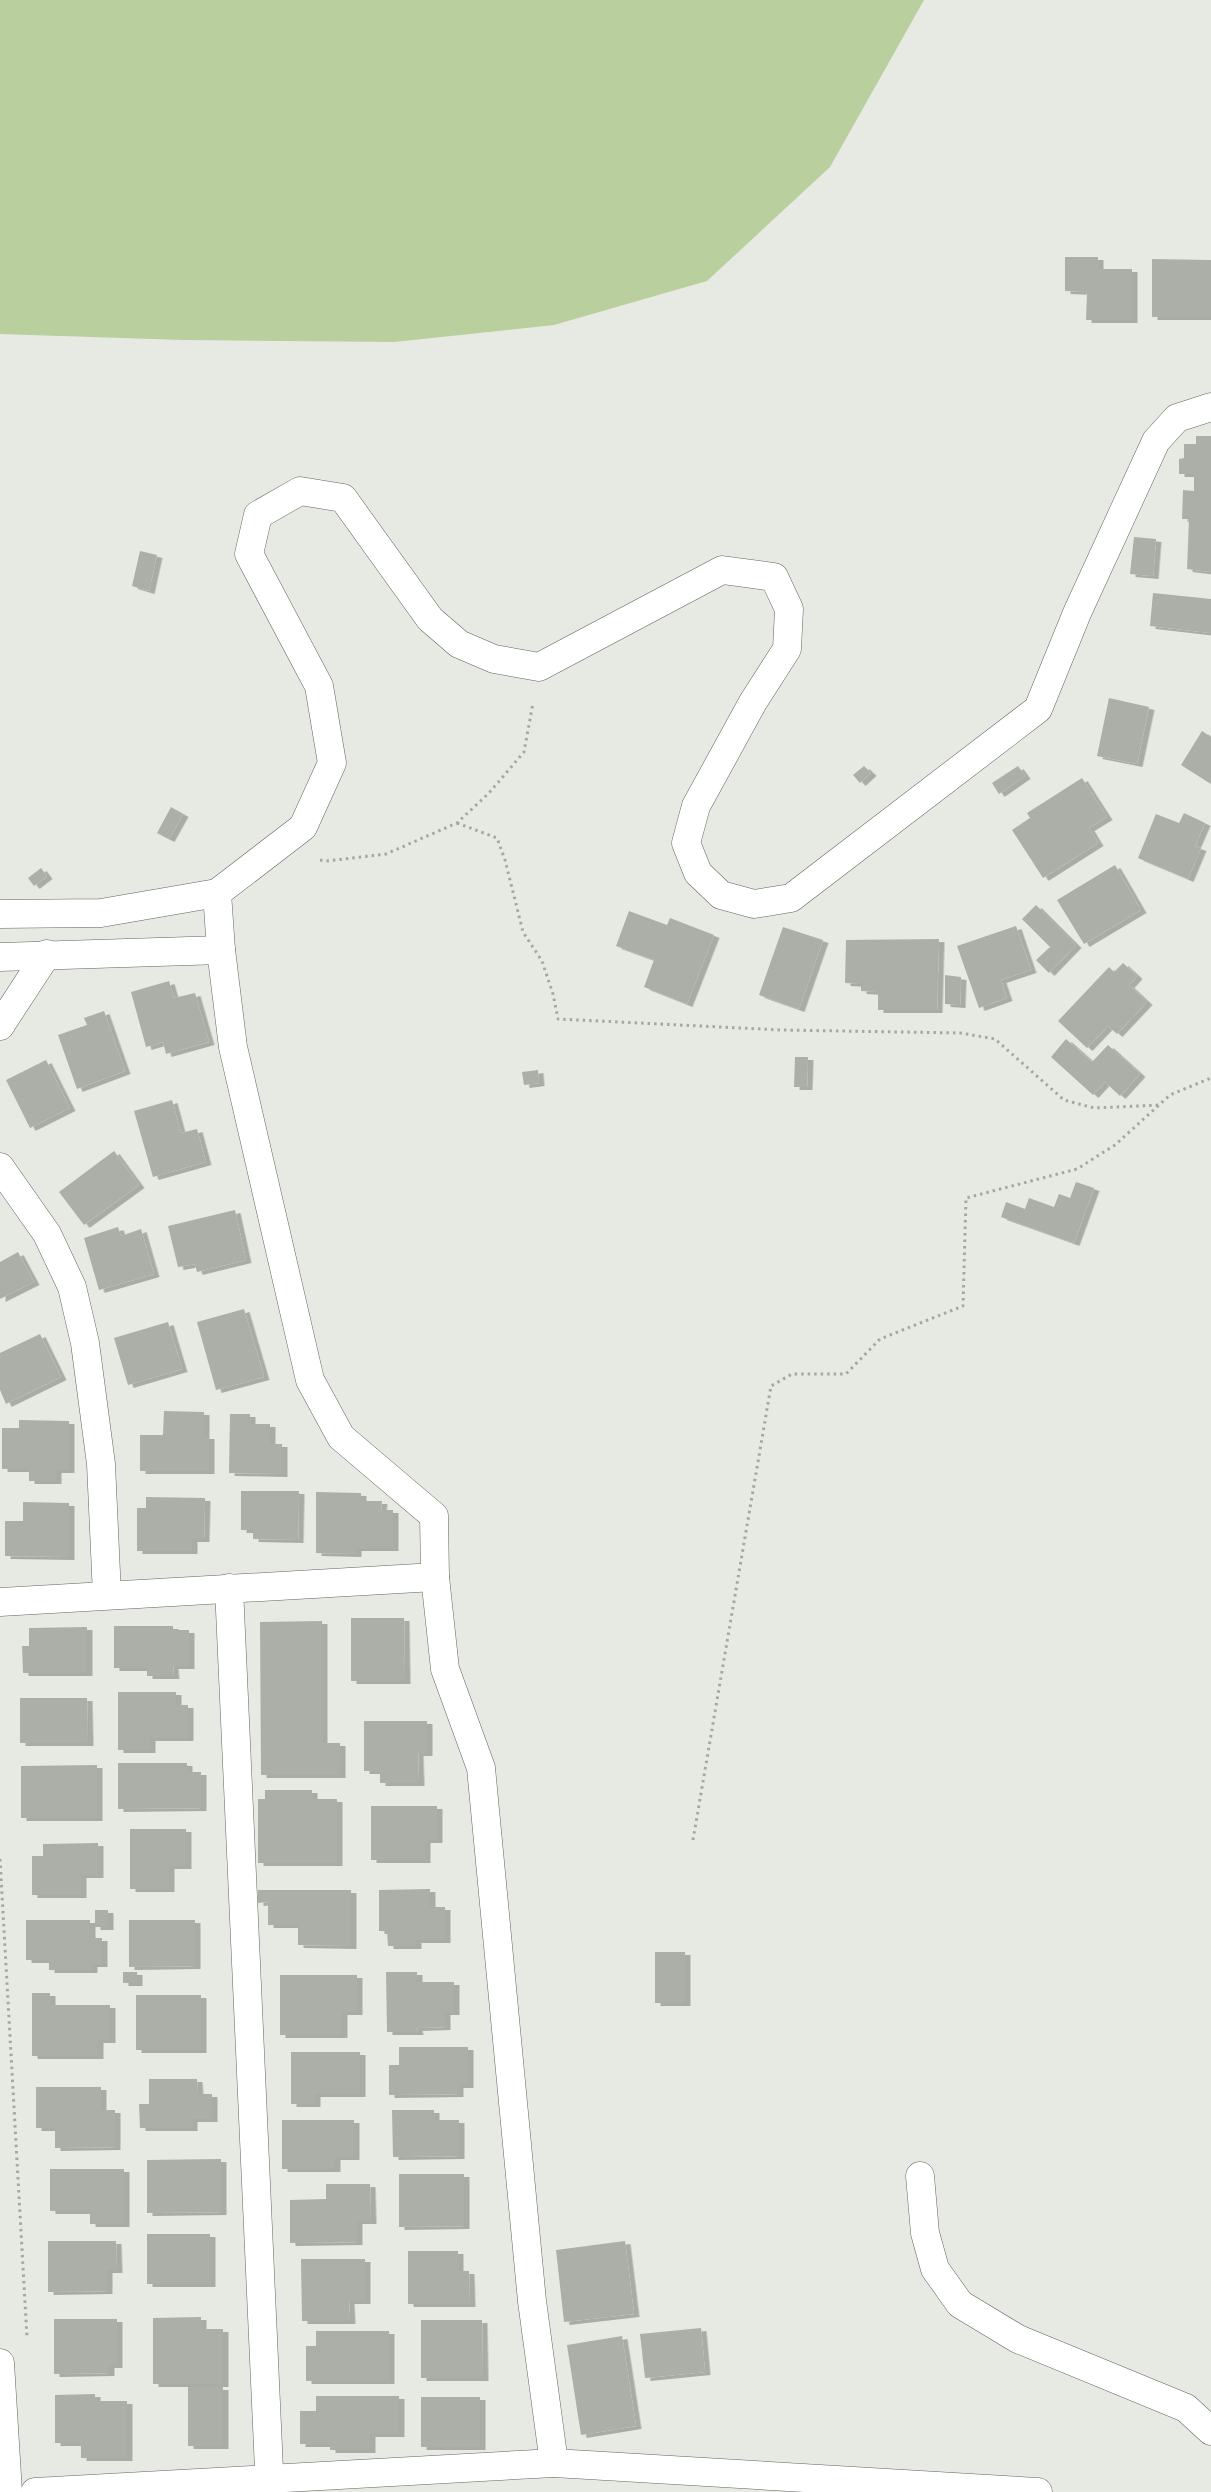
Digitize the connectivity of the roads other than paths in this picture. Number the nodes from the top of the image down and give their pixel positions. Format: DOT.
graph roads {
  1 [pos="1211,406"];
  2 [pos="216,893"];
  3 [pos="0,914"];
  4 [pos="221,950"];
  5 [pos="47,954"];
  6 [pos="0,956"];
  7 [pos="0,1026"];
  8 [pos="0,1167"];
  9 [pos="435,1577"];
  10 [pos="229,1588"];
  11 [pos="107,1595"];
  12 [pos="0,1602"];
  13 [pos="920,2176"];
  14 [pos="0,2363"];
  15 [pos="1211,2431"];
  16 [pos="554,2464"];
  17 [pos="270,2486"];
  18 [pos="8,2492"];
  19 [pos="35,2492"];
  20 [pos="1038,2492"];
  1 -- 2 [label="street"];
  2 -- 3 [label="street"];
  2 -- 4 [label="street"];
  4 -- 5 [label="street"];
  4 -- 9 [label="street"];
  5 -- 6 [label="street"];
  5 -- 7 [label="street"];
  8 -- 11 [label="street"];
  9 -- 10 [label="street"];
  9 -- 16 [label="street"];
  10 -- 11 [label="street"];
  10 -- 17 [label="street"];
  11 -- 12 [label="street"];
  13 -- 15 [label="street"];
  14 -- 18 [label="street"];
  16 -- 17 [label="street"];
  16 -- 20 [label="street"];
  17 -- 19 [label="street"];
}
